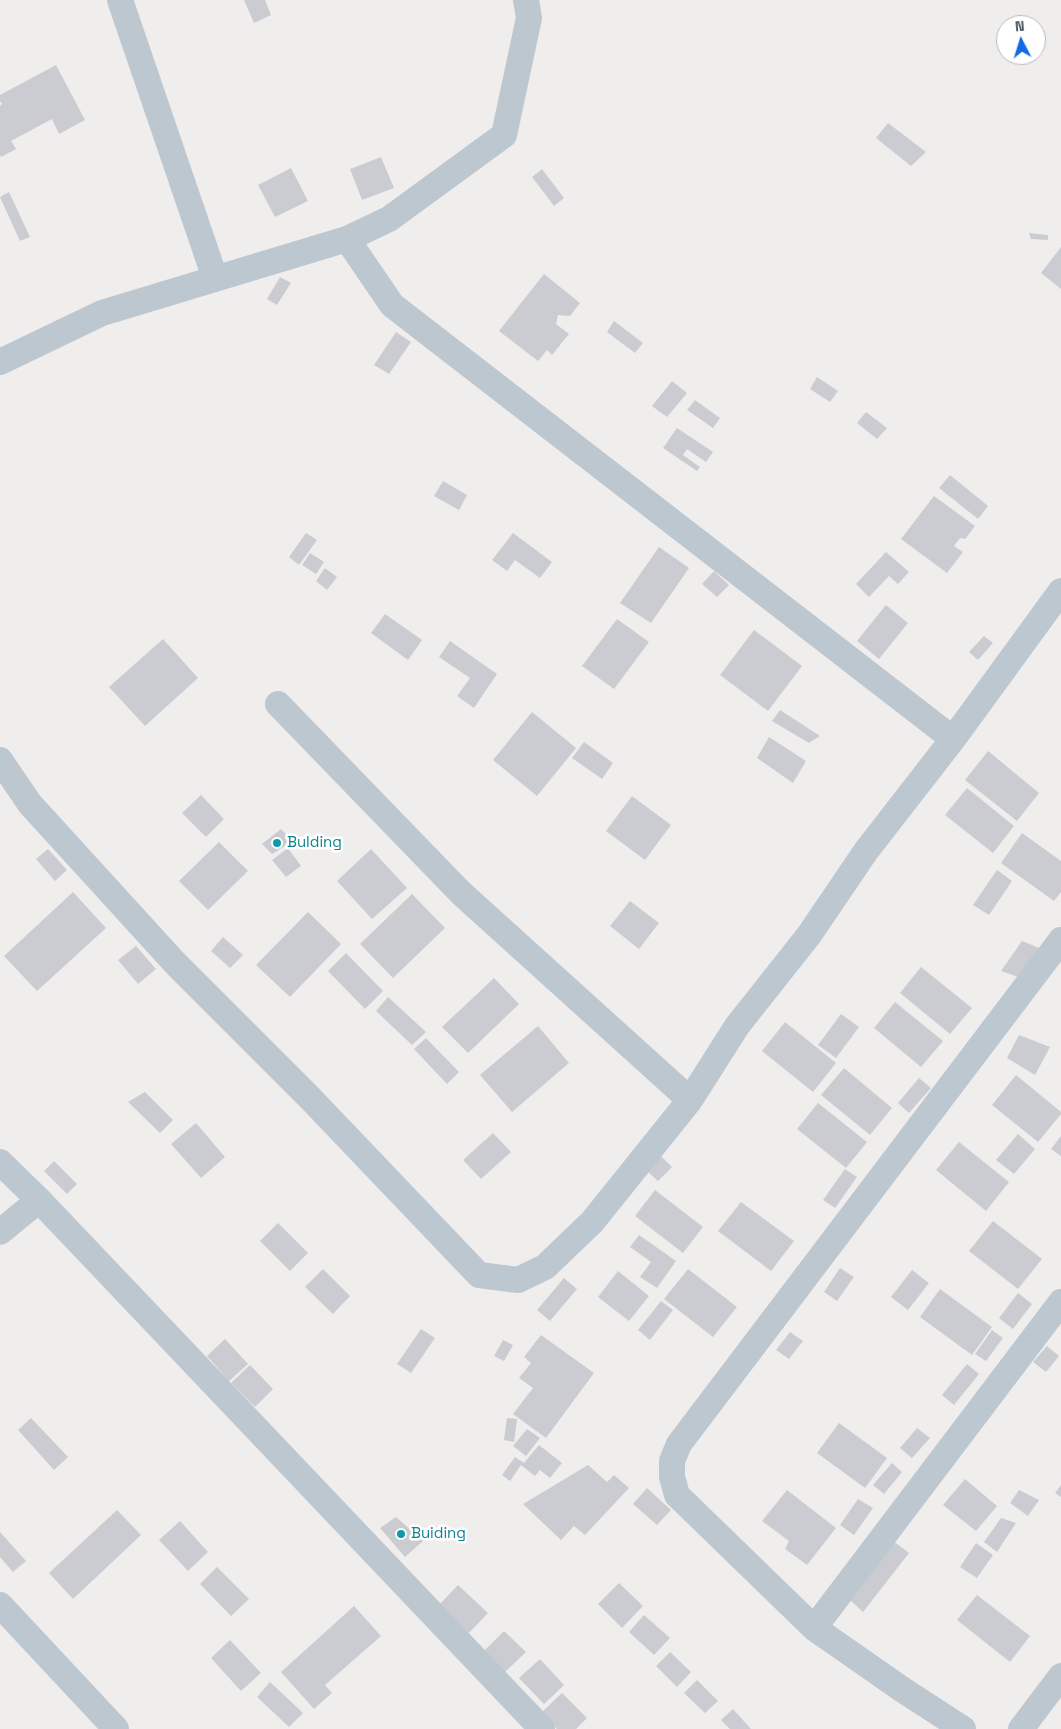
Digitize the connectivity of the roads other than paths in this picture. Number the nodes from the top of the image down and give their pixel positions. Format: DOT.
graph roads {
  1 [pos="120,0"];
  2 [pos="526,0"];
  3 [pos="347,239"];
  4 [pos="215,278"];
  5 [pos="0,362"];
  6 [pos="1061,591"];
  7 [pos="278,704"];
  8 [pos="953,739"];
  9 [pos="0,760"];
  10 [pos="1061,940"];
  11 [pos="690,1100"];
  12 [pos="0,1162"];
  13 [pos="39,1200"];
  14 [pos="0,1232"];
  15 [pos="1061,1302"];
  16 [pos="0,1605"];
  17 [pos="814,1628"];
  18 [pos="1061,1676"];
  19 [pos="116,1729"];
  20 [pos="542,1729"];
  21 [pos="963,1729"];
  22 [pos="1021,1729"];
  1 -- 4 [label="street"];
  2 -- 3 [label="street"];
  3 -- 4 [label="street"];
  3 -- 8 [label="street"];
  4 -- 5 [label="street"];
  6 -- 8 [label="street"];
  7 -- 11 [label="street"];
  8 -- 11 [label="street"];
  9 -- 11 [label="street"];
  10 -- 17 [label="street"];
  12 -- 13 [label="street"];
  13 -- 14 [label="street"];
  13 -- 20 [label="street"];
  15 -- 17 [label="street"];
  16 -- 19 [label="street"];
  17 -- 21 [label="street"];
  18 -- 22 [label="street"];
}
